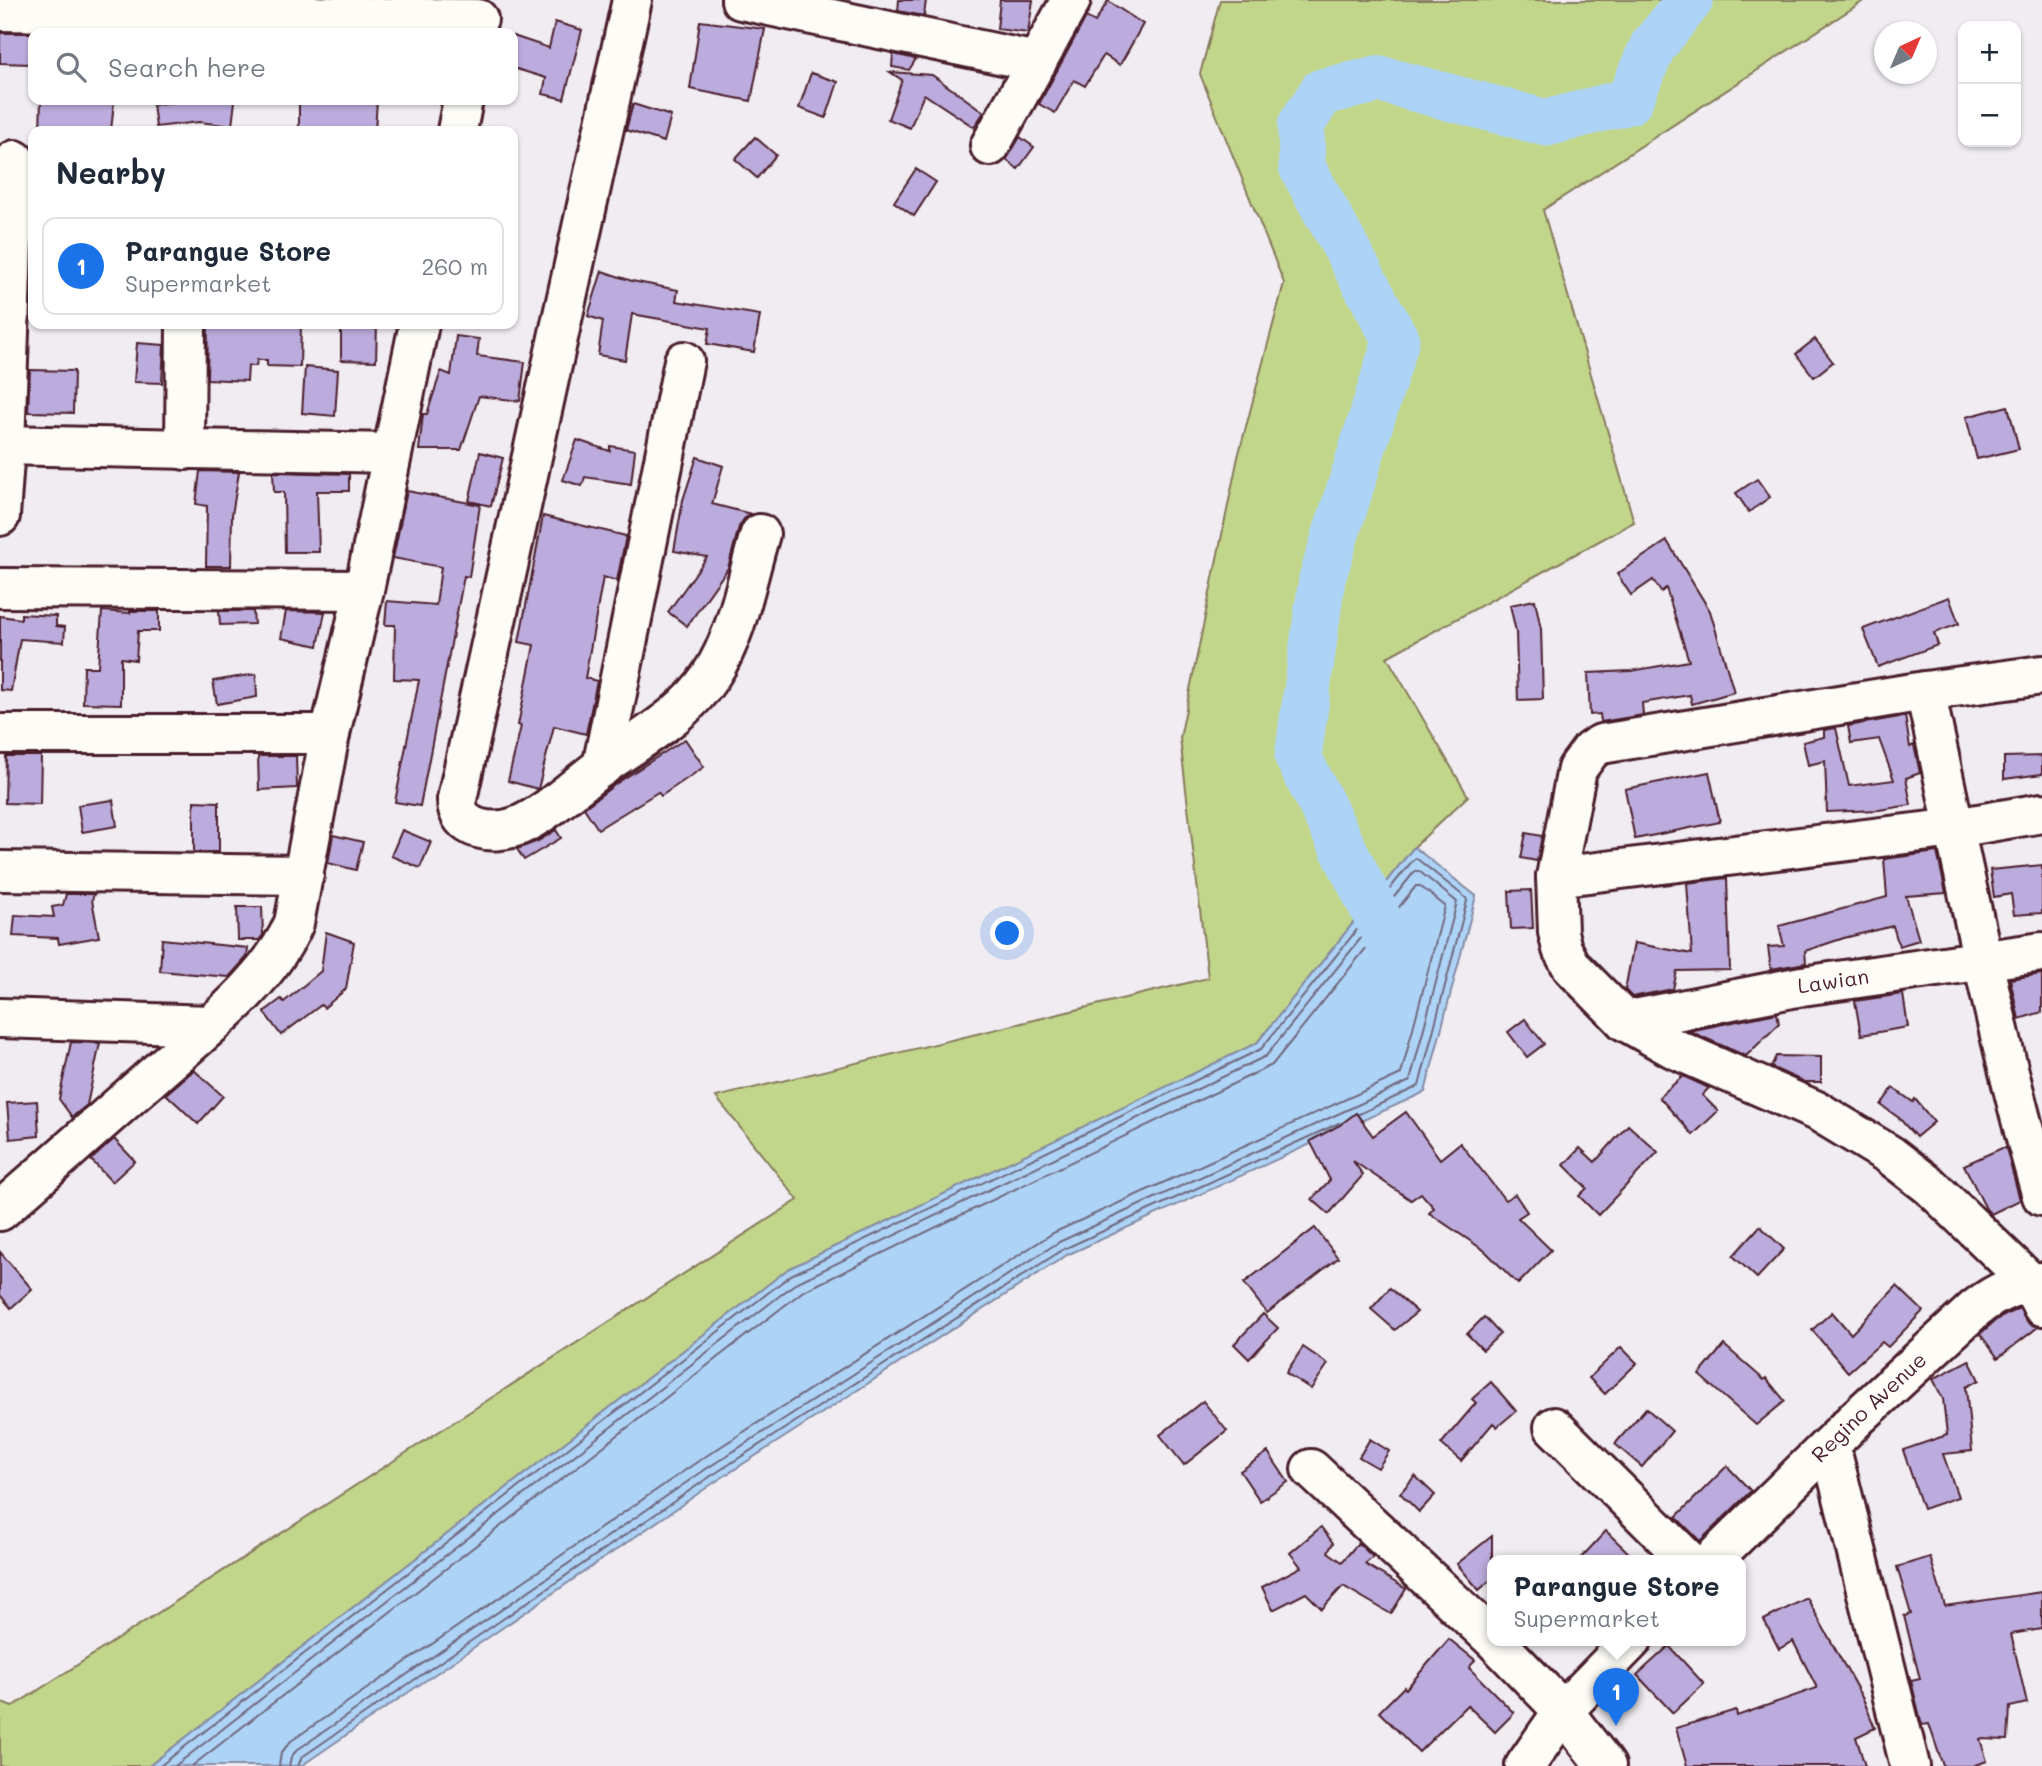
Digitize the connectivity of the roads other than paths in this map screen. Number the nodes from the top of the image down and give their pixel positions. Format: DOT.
graph roads {
  1 [pos="632,0"];
  2 [pos="741,0"];
  3 [pos="1072,0"];
  4 [pos="0,11"];
  5 [pos="479,17"];
  6 [pos="1037,62"];
  7 [pos="462,105"];
  8 [pos="458,126"];
  9 [pos="990,146"];
  10 [pos="16,160"];
  11 [pos="15,299"];
  12 [pos="186,329"];
  13 [pos="418,329"];
  14 [pos="684,361"];
  15 [pos="3,446"];
  16 [pos="185,450"];
  17 [pos="392,453"];
  18 [pos="0,516"];
  19 [pos="760,534"];
  20 [pos="0,588"];
  21 [pos="364,590"];
  22 [pos="2042,675"];
  23 [pos="1925,691"];
  24 [pos="0,734"];
  25 [pos="330,734"];
  26 [pos="602,767"];
  27 [pos="2042,813"];
  28 [pos="1955,828"];
  29 [pos="0,871"];
  30 [pos="304,875"];
  31 [pos="1556,877"];
  32 [pos="2042,952"];
  33 [pos="1983,960"];
  34 [pos="0,1018"];
  35 [pos="1625,1021"];
  36 [pos="211,1025"];
  37 [pos="2042,1196"];
  38 [pos="0,1211"];
  39 [pos="2038,1290"];
  40 [pos="1554,1427"];
  41 [pos="1830,1445"];
  42 [pos="1311,1469"];
  43 [pos="1683,1555"];
  44 [pos="1717,1555"];
  45 [pos="1487,1633"];
  46 [pos="1500,1646"];
  47 [pos="1626,1646"];
  48 [pos="1563,1711"];
  49 [pos="1525,1766"];
  50 [pos="1606,1766"];
  51 [pos="1910,1766"];
  1 -- 26 [label="street"];
  2 -- 6 [label="street"];
  3 -- 6 [label="street"];
  4 -- 5 [label="street"];
  6 -- 9 [label="street"];
  7 -- 8 [label="street"];
  10 -- 11 [label="street"];
  11 -- 15 [label="street"];
  12 -- 16 [label="street"];
  13 -- 17 [label="street"];
  14 -- 26 [label="street"];
  15 -- 16 [label="street"];
  15 -- 18 [label="street"];
  16 -- 17 [label="street"];
  17 -- 21 [label="street"];
  19 -- 26 [label="street"];
  20 -- 21 [label="street"];
  21 -- 25 [label="street"];
  22 -- 23 [label="street"];
  23 -- 28 [label="street"];
  23 -- 31 [label="street"];
  24 -- 25 [label="street"];
  25 -- 30 [label="street"];
  27 -- 28 [label="street"];
  28 -- 31 [label="street"];
  28 -- 33 [label="street"];
  29 -- 30 [label="street"];
  30 -- 36 [label="street"];
  31 -- 35 [label="street"];
  32 -- 33 [label="street, Lawian"];
  33 -- 35 [label="street, Lawian"];
  33 -- 37 [label="street"];
  34 -- 36 [label="street"];
  35 -- 39 [label="street"];
  36 -- 38 [label="street"];
  39 -- 41 [label="street, Regino Avenue"];
  40 -- 43 [label="street"];
  41 -- 44 [label="street, Regino Avenue"];
  41 -- 51 [label="street"];
  42 -- 45 [label="street"];
  46 -- 48 [label="street"];
  47 -- 48 [label="street"];
  48 -- 49 [label="street"];
  48 -- 50 [label="street"];
}
